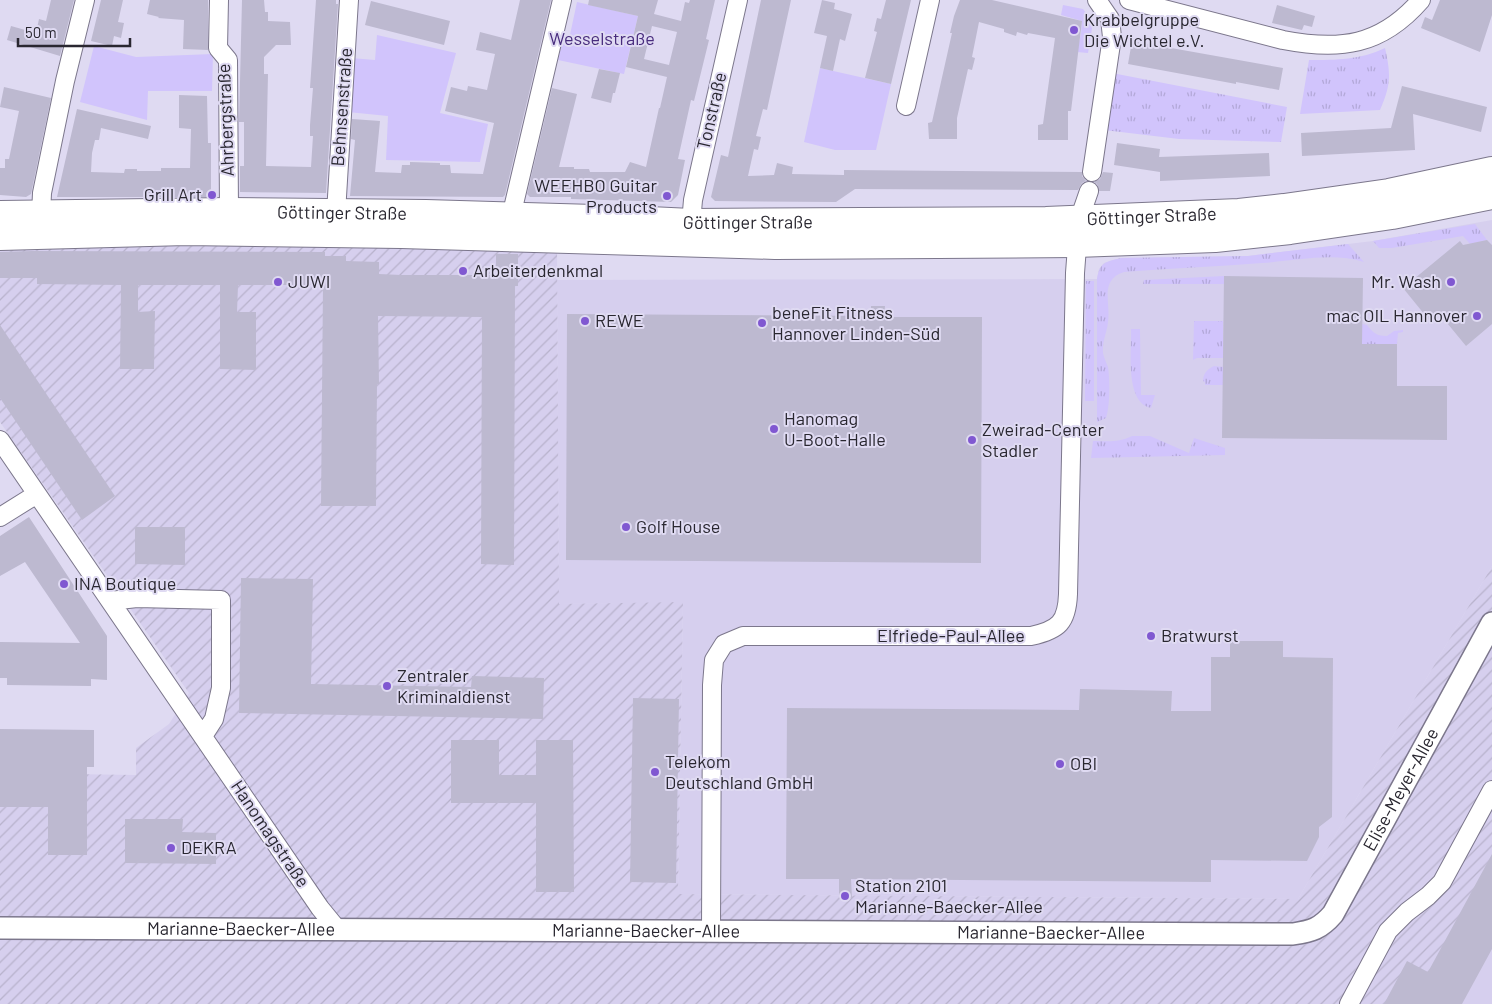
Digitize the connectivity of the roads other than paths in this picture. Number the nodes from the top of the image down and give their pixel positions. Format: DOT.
graph roads {
  1 [pos="85,0"];
  2 [pos="219,0"];
  3 [pos="349,0"];
  4 [pos="562,0"];
  5 [pos="738,0"];
  6 [pos="930,0"];
  7 [pos="1130,0"];
  8 [pos="1421,0"];
  9 [pos="1099,3"];
  10 [pos="906,106"];
  11 [pos="1092,172"];
  12 [pos="1492,172"];
  13 [pos="1089,191"];
  14 [pos="1492,195"];
  15 [pos="228,212"];
  16 [pos="336,213"];
  17 [pos="0,215"];
  18 [pos="41,215"];
  19 [pos="514,217"];
  20 [pos="691,223"];
  21 [pos="1078,231"];
  22 [pos="0,236"];
  23 [pos="0,440"];
  24 [pos="37,494"];
  25 [pos="0,517"];
  26 [pos="110,601"];
  27 [pos="1492,623"];
  28 [pos="203,736"];
  29 [pos="1492,790"];
  30 [pos="0,928"];
  31 [pos="338,930"];
  32 [pos="711,931"];
  33 [pos="1293,934"];
  34 [pos="1349,1004"];
  1 -- 18 [label="street"];
  2 -- 15 [label="street, Ahrbergstraße"];
  3 -- 16 [label="street, Behnsenstraße"];
  4 -- 19 [label="street"];
  5 -- 20 [label="street, Tonstraße"];
  6 -- 10 [label="street"];
  7 -- 8 [label="street"];
  9 -- 11 [label="street"];
  12 -- 21 [label="main road, Göttinger Straße"];
  13 -- 21 [label="street, Elfriede-Paul-Allee"];
  14 -- 21 [label="main road, Göttinger Straße"];
  15 -- 16 [label="main road, Göttinger Straße"];
  15 -- 18 [label="main road, Göttinger Straße"];
  16 -- 19 [label="main road, Göttinger Straße"];
  17 -- 18 [label="main road, Göttinger Straße"];
  19 -- 20 [label="main road, Göttinger Straße"];
  20 -- 21 [label="main road, Göttinger Straße"];
  21 -- 22 [label="main road, Göttinger Straße"];
  21 -- 32 [label="street, Elfriede-Paul-Allee"];
  23 -- 24 [label="street, Hanomagstraße"];
  24 -- 25 [label="street"];
  24 -- 26 [label="street, Hanomagstraße"];
  26 -- 28 [label="street, Hanomagstraße"];
  26 -- 28 [label="street"];
  27 -- 33 [label="street, Elise-Meyer-Allee"];
  28 -- 31 [label="street, Hanomagstraße"];
  29 -- 34 [label="street"];
  30 -- 31 [label="street, Marianne-Baecker-Allee"];
  31 -- 32 [label="street, Marianne-Baecker-Allee"];
  32 -- 33 [label="street, Marianne-Baecker-Allee"];
}
